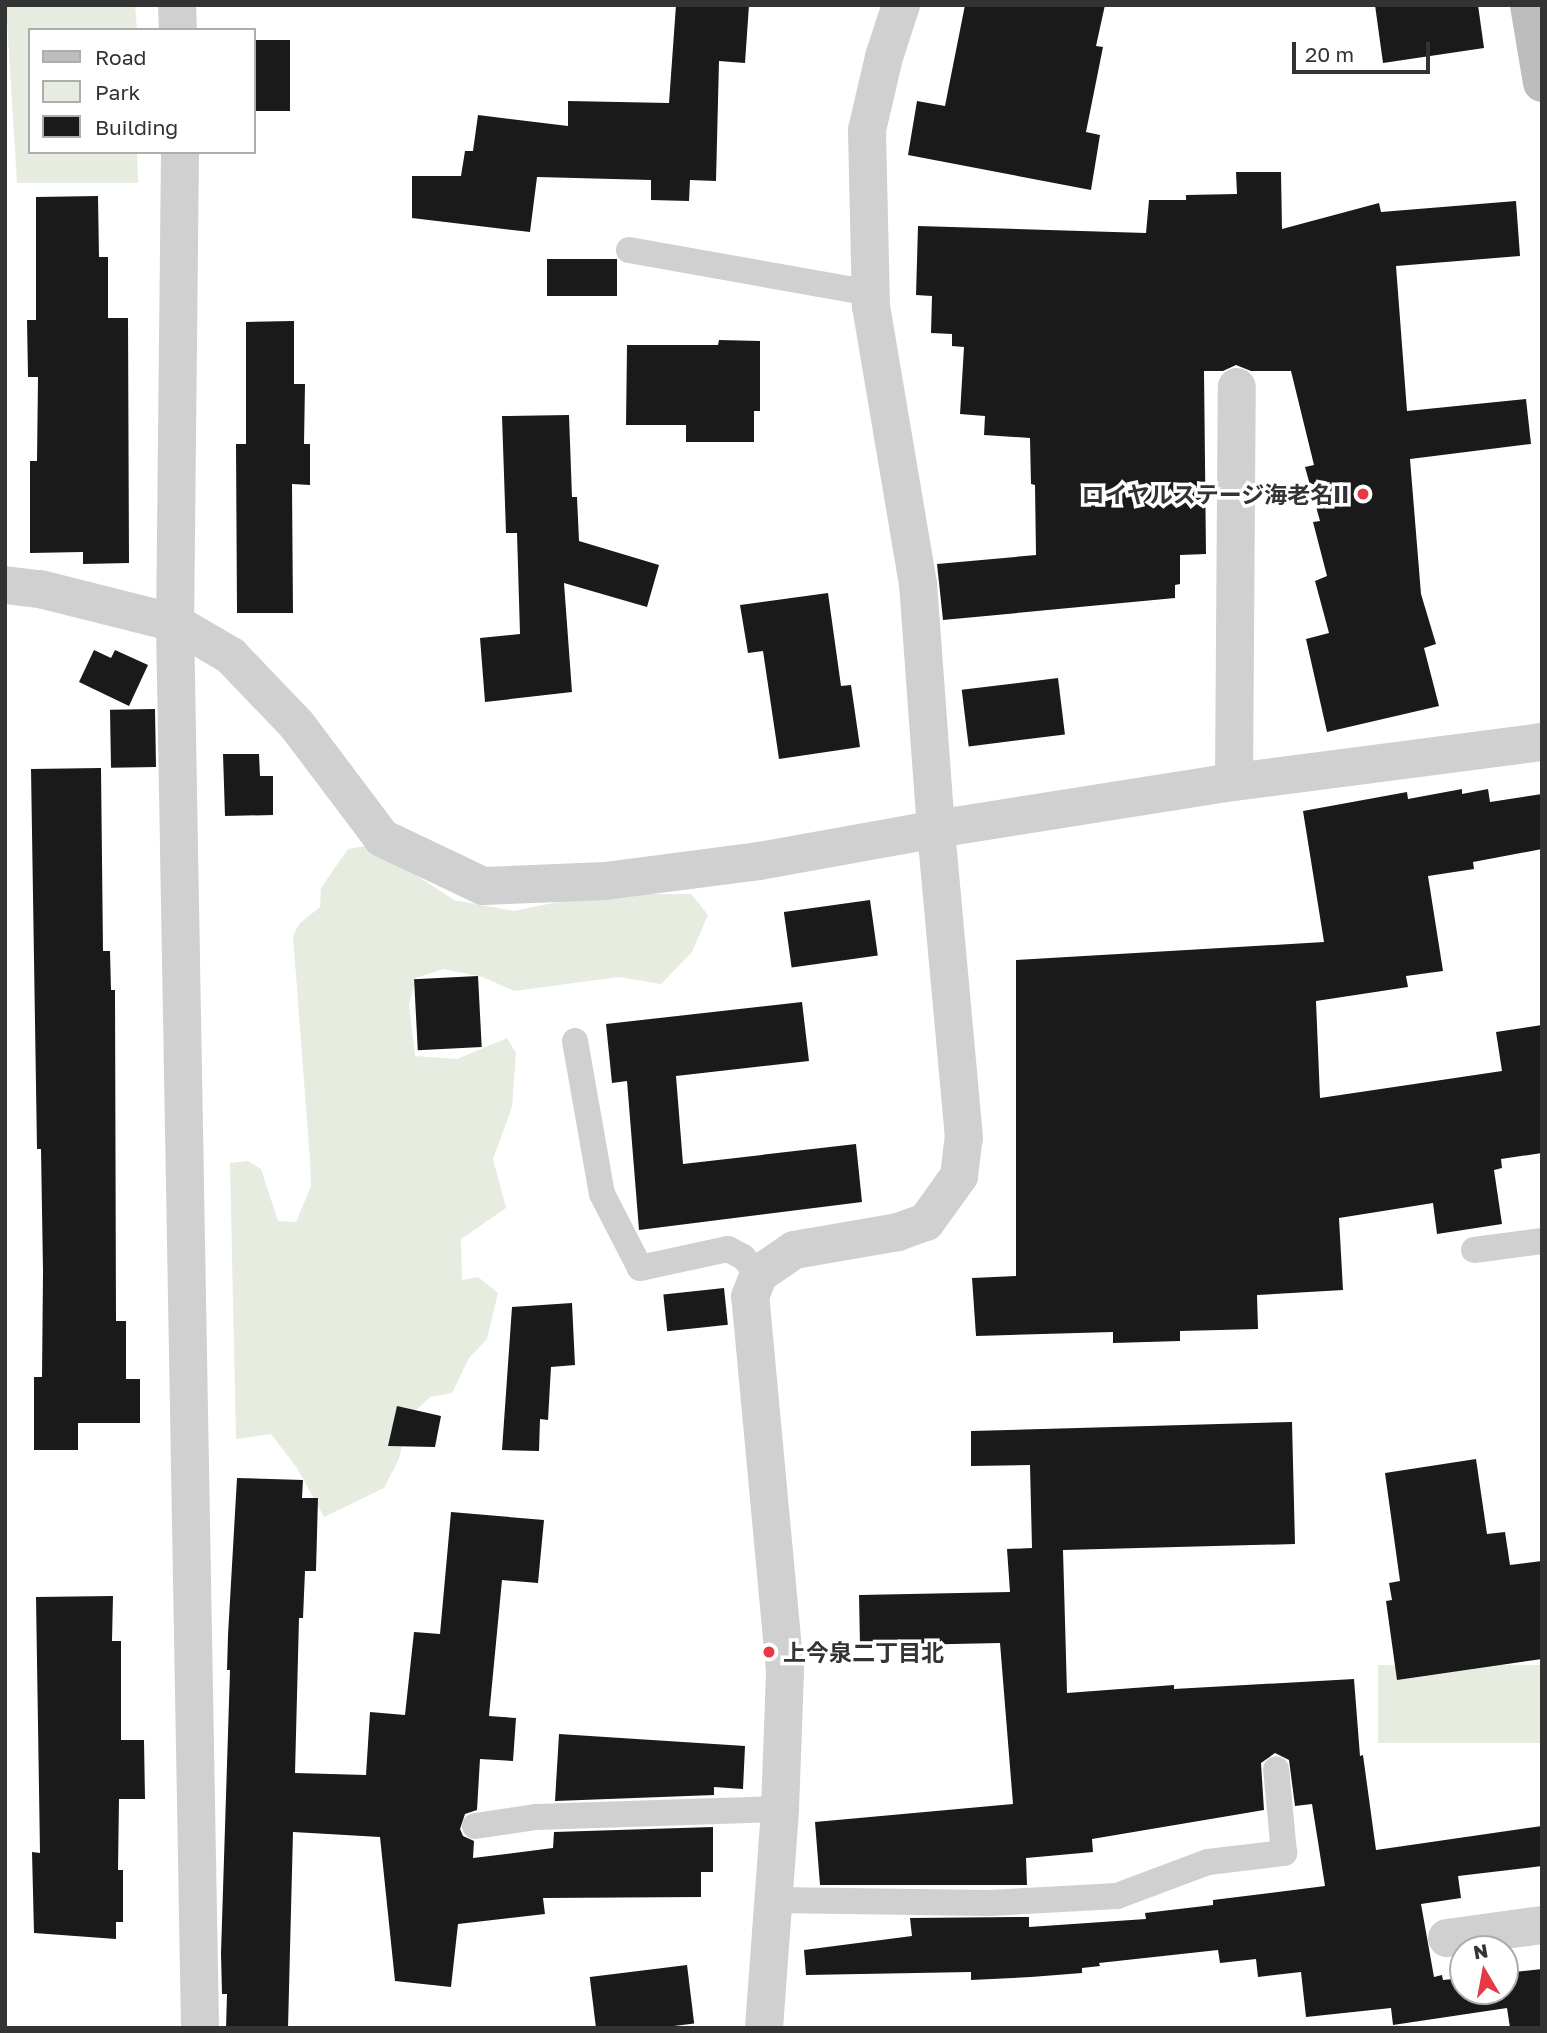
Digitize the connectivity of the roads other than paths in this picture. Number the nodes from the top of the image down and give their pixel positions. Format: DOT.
graph roads {
  1 [pos="177,5"];
  2 [pos="901,5"];
  3 [pos="1529,5"];
  4 [pos="178,28"];
  5 [pos="1542,83"];
  6 [pos="180,154"];
  7 [pos="629,250"];
  8 [pos="871,293"];
  9 [pos="1237,387"];
  10 [pos="5,585"];
  11 [pos="175,622"];
  12 [pos="1542,742"];
  13 [pos="1234,782"];
  14 [pos="936,829"];
  15 [pos="575,1041"];
  16 [pos="1542,1241"];
  17 [pos="1474,1250"];
  18 [pos="759,1274"];
  19 [pos="1276,1769"];
  20 [pos="780,1809"];
  21 [pos="475,1826"];
  22 [pos="772,1900"];
  23 [pos="1542,1925"];
  24 [pos="1447,1938"];
  25 [pos="200,2028"];
  26 [pos="764,2028"];
  1 -- 4 [label="street"];
  2 -- 8 [label="street"];
  3 -- 5 [label="main road"];
  6 -- 11 [label="street"];
  7 -- 8 [label="lane"];
  8 -- 14 [label="street"];
  9 -- 13 [label="street"];
  10 -- 11 [label="street"];
  11 -- 14 [label="street"];
  11 -- 25 [label="street"];
  12 -- 13 [label="street"];
  13 -- 14 [label="street"];
  14 -- 18 [label="street"];
  15 -- 18 [label="lane"];
  16 -- 17 [label="lane"];
  18 -- 20 [label="street"];
  19 -- 22 [label="lane"];
  20 -- 21 [label="lane"];
  20 -- 22 [label="street"];
  22 -- 26 [label="street"];
  23 -- 24 [label="street"];
}
